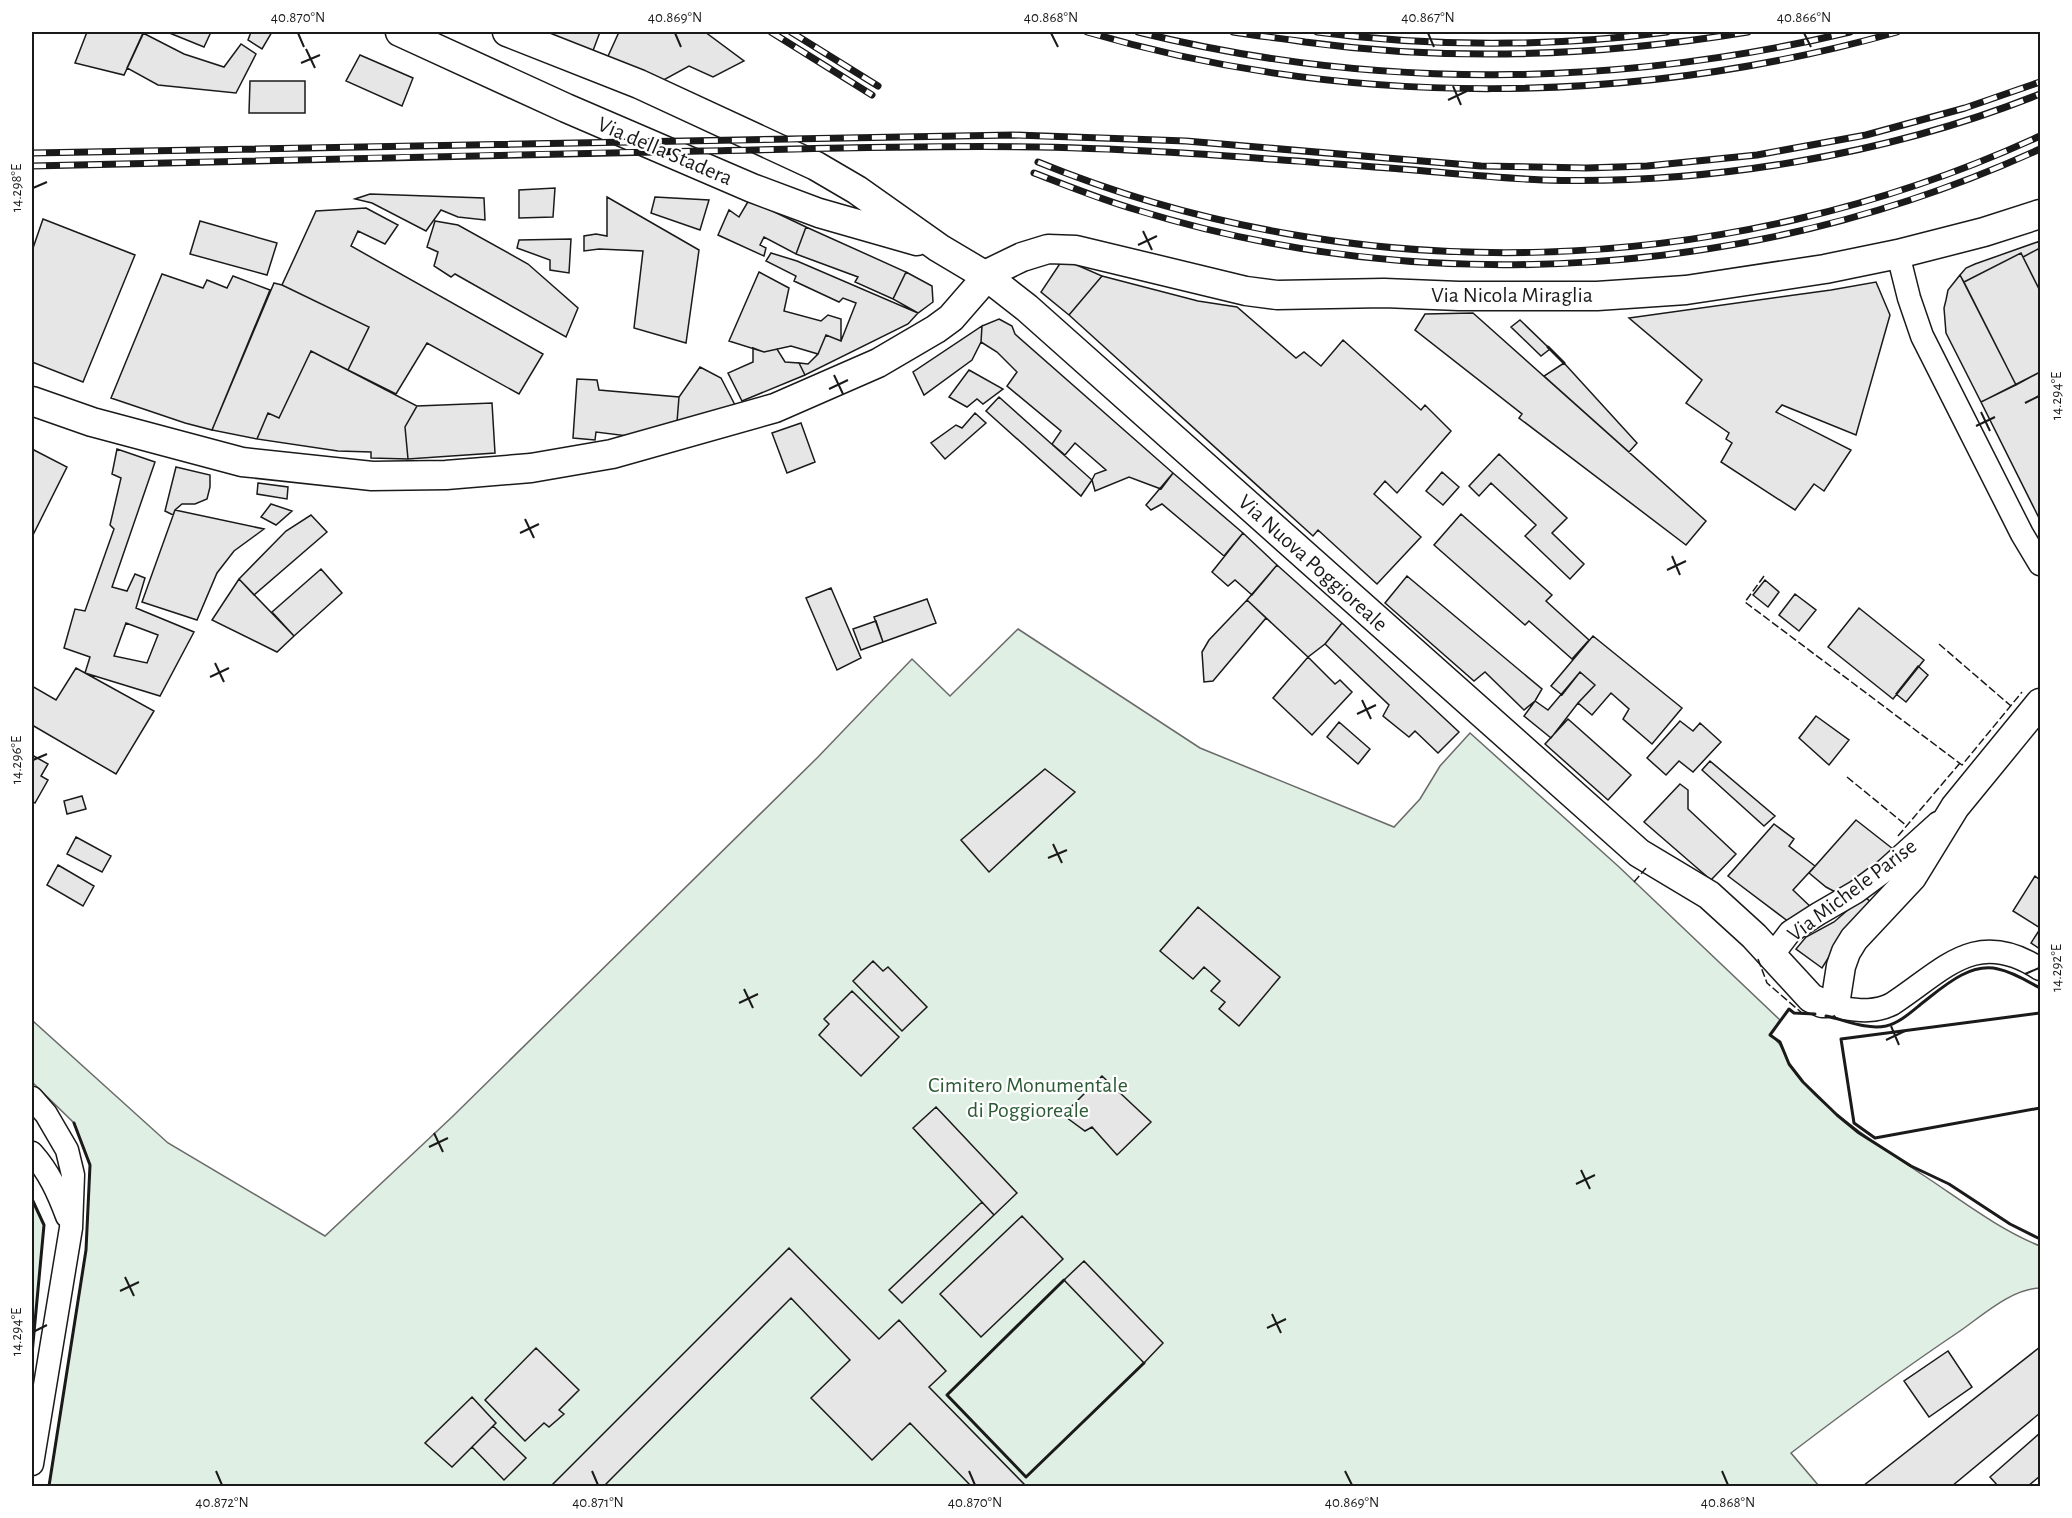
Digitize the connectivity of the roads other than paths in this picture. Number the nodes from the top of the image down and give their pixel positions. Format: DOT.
graph roads {
  1 [pos="400,32"];
  2 [pos="507,32"];
  3 [pos="2040,214"];
  4 [pos="939,248"];
  5 [pos="1898,254"];
  6 [pos="986,276"];
  7 [pos="32,401"];
  8 [pos="2040,564"];
  9 [pos="2040,703"];
  10 [pos="1955,807"];
  11 [pos="1777,949"];
  12 [pos="2040,969"];
  13 [pos="1840,996"];
  14 [pos="39,1106"];
  15 [pos="32,1138"];
  16 [pos="32,1153"];
  17 [pos="71,1228"];
  18 [pos="32,1464"];
  1 -- 4 [label="main road, Via della Stadera"];
  2 -- 4 [label="main road, Via della Stadera"];
  3 -- 5 [label="main road, Via Nicola Miraglia"];
  4 -- 6 [label="main road, Via della Stadera"];
  5 -- 6 [label="main road, Via Nicola Miraglia"];
  5 -- 8 [label="street"];
  6 -- 7 [label="main road"];
  6 -- 13 [label="main road, Via Nuova Poggioreale"];
  9 -- 10 [label="main road, Via Michele Parise"];
  10 -- 11 [label="street, Via Michele Parise"];
  10 -- 13 [label="main road, Via Michele Parise"];
  12 -- 13 [label="street"];
  14 -- 15 [label="street"];
  14 -- 17 [label="street"];
  16 -- 17 [label="street"];
  17 -- 18 [label="street"];
}
